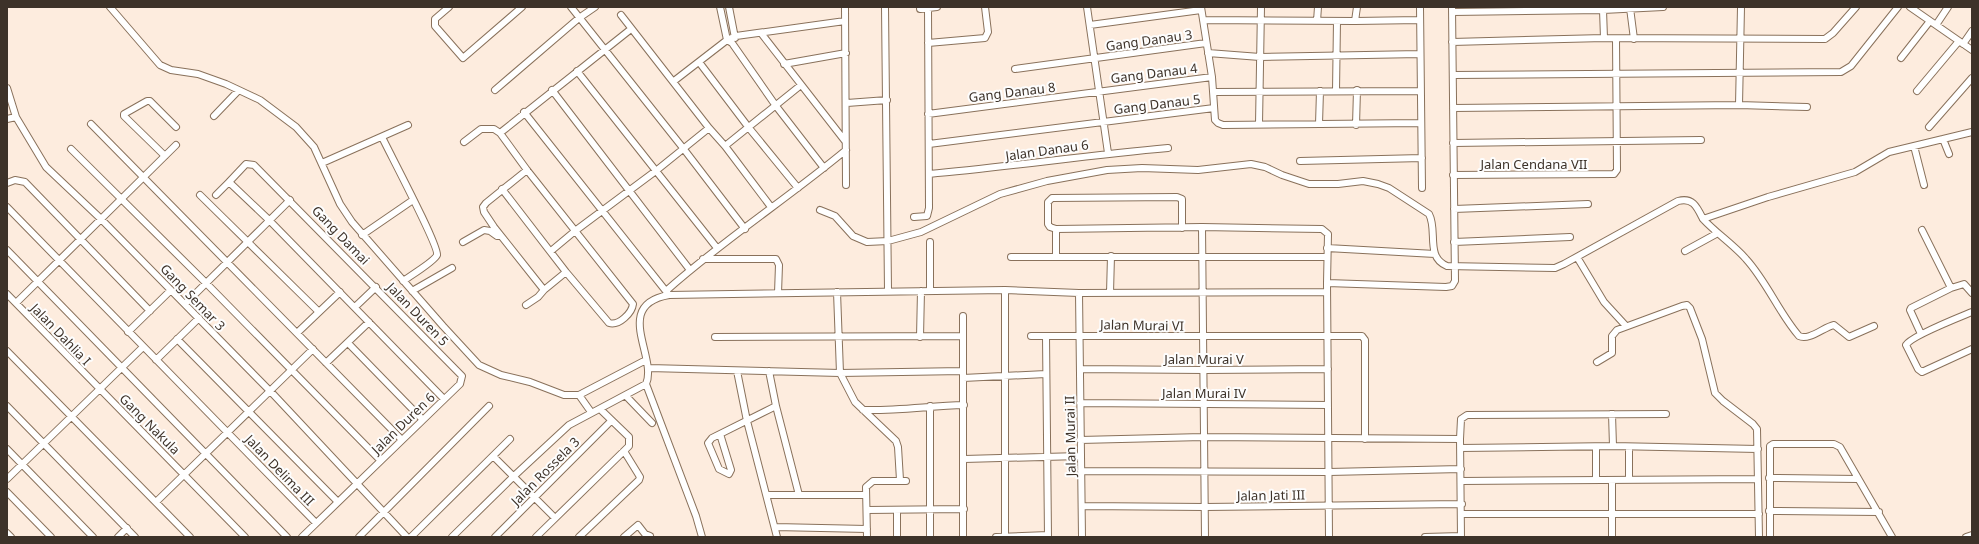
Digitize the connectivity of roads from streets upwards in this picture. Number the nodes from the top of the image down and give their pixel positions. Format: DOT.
graph roads {
  1 [pos="110,7"];
  2 [pos="449,7"];
  3 [pos="522,7"];
  4 [pos="571,7"];
  5 [pos="595,7"];
  6 [pos="720,7"];
  7 [pos="729,7"];
  8 [pos="845,7"];
  9 [pos="885,7"];
  10 [pos="937,7"];
  11 [pos="985,7"];
  12 [pos="1087,7"];
  13 [pos="1261,7"];
  14 [pos="1318,7"];
  15 [pos="1357,7"];
  16 [pos="1420,7"];
  17 [pos="1663,7"];
  18 [pos="1741,7"];
  19 [pos="1856,7"];
  20 [pos="1898,7"];
  21 [pos="1910,7"];
  22 [pos="1948,7"];
  23 [pos="928,8"];
  24 [pos="1201,8"];
  25 [pos="1616,8"];
  26 [pos="1630,8"];
  27 [pos="920,9"];
  28 [pos="1452,10"];
  29 [pos="1603,10"];
  30 [pos="621,15"];
  31 [pos="579,18"];
  32 [pos="1203,20"];
  33 [pos="1261,20"];
  34 [pos="1420,20"];
  35 [pos="845,21"];
  36 [pos="1317,21"];
  37 [pos="1337,21"];
  38 [pos="1356,21"];
  39 [pos="1933,23"];
  40 [pos="1090,25"];
  41 [pos="630,28"];
  42 [pos="1972,31"];
  43 [pos="761,32"];
  44 [pos="736,36"];
  45 [pos="1604,38"];
  46 [pos="1616,39"];
  47 [pos="1634,39"];
  48 [pos="1741,39"];
  49 [pos="730,42"];
  50 [pos="1452,42"];
  51 [pos="1961,42"];
  52 [pos="928,43"];
  53 [pos="1206,43"];
  54 [pos="606,50"];
  55 [pos="1972,50"];
  56 [pos="846,53"];
  57 [pos="1208,53"];
  58 [pos="1420,54"];
  59 [pos="1338,56"];
  60 [pos="1260,57"];
  61 [pos="1094,58"];
  62 [pos="1900,58"];
  63 [pos="699,62"];
  64 [pos="784,64"];
  65 [pos="1015,69"];
  66 [pos="577,70"];
  67 [pos="1740,72"];
  68 [pos="1616,74"];
  69 [pos="1452,75"];
  70 [pos="1212,77"];
  71 [pos="1972,78"];
  72 [pos="674,81"];
  73 [pos="801,85"];
  74 [pos="7,88"];
  75 [pos="495,90"];
  76 [pos="552,90"];
  77 [pos="1357,90"];
  78 [pos="238,91"];
  79 [pos="1259,91"];
  80 [pos="1320,91"];
  81 [pos="1336,91"];
  82 [pos="1420,91"];
  83 [pos="1099,92"];
  84 [pos="1213,92"];
  85 [pos="1917,92"];
  86 [pos="886,100"];
  87 [pos="847,103"];
  88 [pos="1739,105"];
  89 [pos="776,106"];
  90 [pos="1807,107"];
  91 [pos="1214,108"];
  92 [pos="1453,108"];
  93 [pos="1617,108"];
  94 [pos="524,112"];
  95 [pos="928,114"];
  96 [pos="214,116"];
  97 [pos="16,117"];
  98 [pos="7,119"];
  99 [pos="1104,121"];
  100 [pos="1420,123"];
  101 [pos="91,124"];
  102 [pos="1259,124"];
  103 [pos="1319,124"];
  104 [pos="408,125"];
  105 [pos="1356,125"];
  106 [pos="176,127"];
  107 [pos="748,127"];
  108 [pos="1929,127"];
  109 [pos="709,128"];
  110 [pos="1972,132"];
  111 [pos="500,133"];
  112 [pos="382,137"];
  113 [pos="1943,139"];
  114 [pos="1702,140"];
  115 [pos="845,141"];
  116 [pos="1617,141"];
  117 [pos="464,142"];
  118 [pos="1453,142"];
  119 [pos="928,144"];
  120 [pos="176,145"];
  121 [pos="725,146"];
  122 [pos="1914,146"];
  123 [pos="683,148"];
  124 [pos="1168,148"];
  125 [pos="71,149"];
  126 [pos="846,150"];
  127 [pos="1108,153"];
  128 [pos="1949,154"];
  129 [pos="165,156"];
  130 [pos="1422,158"];
  131 [pos="1300,161"];
  132 [pos="322,164"];
  133 [pos="824,168"];
  134 [pos="527,170"];
  135 [pos="657,170"];
  136 [pos="929,174"];
  137 [pos="1453,175"];
  138 [pos="143,177"];
  139 [pos="229,182"];
  140 [pos="7,183"];
  141 [pos="846,185"];
  142 [pos="1924,185"];
  143 [pos="798,188"];
  144 [pos="1422,188"];
  145 [pos="502,189"];
  146 [pos="630,190"];
  147 [pos="200,195"];
  148 [pos="216,195"];
  149 [pos="123,199"];
  150 [pos="290,200"];
  151 [pos="414,200"];
  152 [pos="1588,204"];
  153 [pos="7,207"];
  154 [pos="770,207"];
  155 [pos="1454,209"];
  156 [pos="820,210"];
  157 [pos="602,211"];
  158 [pos="914,217"];
  159 [pos="1703,218"];
  160 [pos="101,219"];
  161 [pos="269,220"];
  162 [pos="1182,228"];
  163 [pos="1202,228"];
  164 [pos="745,229"];
  165 [pos="1056,229"];
  166 [pos="1922,230"];
  167 [pos="575,231"];
  168 [pos="1716,234"];
  169 [pos="362,235"];
  170 [pos="500,236"];
  171 [pos="1570,238"];
  172 [pos="80,240"];
  173 [pos="888,241"];
  174 [pos="248,242"];
  175 [pos="462,242"];
  176 [pos="930,242"];
  177 [pos="1454,242"];
  178 [pos="717,248"];
  179 [pos="1326,248"];
  180 [pos="7,250"];
  181 [pos="1684,250"];
  182 [pos="551,251"];
  183 [pos="1435,254"];
  184 [pos="1056,255"];
  185 [pos="1111,256"];
  186 [pos="1011,257"];
  187 [pos="1203,257"];
  188 [pos="1327,257"];
  189 [pos="1577,257"];
  190 [pos="703,259"];
  191 [pos="59,260"];
  192 [pos="227,262"];
  193 [pos="1455,267"];
  194 [pos="452,268"];
  195 [pos="690,270"];
  196 [pos="566,272"];
  197 [pos="37,281"];
  198 [pos="403,281"];
  199 [pos="206,283"];
  200 [pos="1327,283"];
  201 [pos="376,287"];
  202 [pos="1951,288"];
  203 [pos="171,290"];
  204 [pos="544,290"];
  205 [pos="1005,290"];
  206 [pos="412,291"];
  207 [pos="888,291"];
  208 [pos="921,291"];
  209 [pos="930,291"];
  210 [pos="1972,291"];
  211 [pos="340,292"];
  212 [pos="837,292"];
  213 [pos="1202,292"];
  214 [pos="1327,292"];
  215 [pos="668,293"];
  216 [pos="778,293"];
  217 [pos="1079,293"];
  218 [pos="1110,293"];
  219 [pos="7,294"];
  220 [pos="16,303"];
  221 [pos="184,304"];
  222 [pos="526,305"];
  223 [pos="355,307"];
  224 [pos="150,311"];
  225 [pos="319,312"];
  226 [pos="1972,312"];
  227 [pos="963,316"];
  228 [pos="198,318"];
  229 [pos="369,322"];
  230 [pos="1626,326"];
  231 [pos="1874,326"];
  232 [pos="128,332"];
  233 [pos="297,333"];
  234 [pos="1921,334"];
  235 [pos="1328,335"];
  236 [pos="963,336"];
  237 [pos="1031,336"];
  238 [pos="1046,336"];
  239 [pos="1079,336"];
  240 [pos="715,337"];
  241 [pos="920,337"];
  242 [pos="1204,337"];
  243 [pos="839,338"];
  244 [pos="177,339"];
  245 [pos="348,343"];
  246 [pos="143,347"];
  247 [pos="313,349"];
  248 [pos="1972,349"];
  249 [pos="7,351"];
  250 [pos="156,360"];
  251 [pos="646,360"];
  252 [pos="1597,362"];
  253 [pos="326,363"];
  254 [pos="122,367"];
  255 [pos="649,368"];
  256 [pos="292,369"];
  257 [pos="1080,369"];
  258 [pos="1328,369"];
  259 [pos="1204,370"];
  260 [pos="737,371"];
  261 [pos="769,371"];
  262 [pos="963,371"];
  263 [pos="840,372"];
  264 [pos="1046,374"];
  265 [pos="1006,376"];
  266 [pos="963,378"];
  267 [pos="462,380"];
  268 [pos="646,384"];
  269 [pos="99,389"];
  270 [pos="270,391"];
  271 [pos="579,395"];
  272 [pos="626,396"];
  273 [pos="444,399"];
  274 [pos="1080,403"];
  275 [pos="1203,404"];
  276 [pos="964,405"];
  277 [pos="1328,405"];
  278 [pos="7,406"];
  279 [pos="489,406"];
  280 [pos="776,406"];
  281 [pos="930,406"];
  282 [pos="600,409"];
  283 [pos="863,410"];
  284 [pos="249,411"];
  285 [pos="592,412"];
  286 [pos="1612,414"];
  287 [pos="1666,414"];
  288 [pos="72,416"];
  289 [pos="422,419"];
  290 [pos="611,421"];
  291 [pos="747,422"];
  292 [pos="652,423"];
  293 [pos="228,432"];
  294 [pos="720,434"];
  295 [pos="1203,437"];
  296 [pos="1328,438"];
  297 [pos="1460,438"];
  298 [pos="401,439"];
  299 [pos="510,439"];
  300 [pos="1365,439"];
  301 [pos="1080,440"];
  302 [pos="44,443"];
  303 [pos="1613,446"];
  304 [pos="1596,447"];
  305 [pos="1629,447"];
  306 [pos="1460,448"];
  307 [pos="7,449"];
  308 [pos="1758,449"];
  309 [pos="624,451"];
  310 [pos="206,454"];
  311 [pos="493,456"];
  312 [pos="1080,456"];
  313 [pos="1048,457"];
  314 [pos="1006,458"];
  315 [pos="964,459"];
  316 [pos="380,460"];
  317 [pos="21,464"];
  318 [pos="1461,469"];
  319 [pos="1081,471"];
  320 [pos="1205,472"];
  321 [pos="1329,472"];
  322 [pos="184,475"];
  323 [pos="514,476"];
  324 [pos="1769,478"];
  325 [pos="7,479"];
  326 [pos="1596,479"];
  327 [pos="1629,479"];
  328 [pos="1758,479"];
  329 [pos="1858,479"];
  330 [pos="1612,480"];
  331 [pos="1462,481"];
  332 [pos="358,483"];
  333 [pos="7,492"];
  334 [pos="767,495"];
  335 [pos="799,495"];
  336 [pos="866,495"];
  337 [pos="535,497"];
  338 [pos="156,502"];
  339 [pos="338,502"];
  340 [pos="1462,504"];
  341 [pos="1082,506"];
  342 [pos="1329,506"];
  343 [pos="1205,507"];
  344 [pos="930,509"];
  345 [pos="964,509"];
  346 [pos="867,510"];
  347 [pos="897,510"];
  348 [pos="384,512"];
  349 [pos="1769,512"];
  350 [pos="1879,512"];
  351 [pos="1613,513"];
  352 [pos="1462,514"];
  353 [pos="1759,514"];
  354 [pos="555,518"];
  355 [pos="316,523"];
  356 [pos="775,527"];
  357 [pos="127,528"];
  358 [pos="867,529"];
  359 [pos="7,533"];
  360 [pos="1972,535"];
  361 [pos="650,536"];
  362 [pos="1048,536"];
  363 [pos="11,537"];
  364 [pos="51,537"];
  365 [pos="93,537"];
  366 [pos="118,537"];
  367 [pos="135,537"];
  368 [pos="190,537"];
  369 [pos="245,537"];
  370 [pos="287,537"];
  371 [pos="302,537"];
  372 [pos="359,537"];
  373 [pos="407,537"];
  374 [pos="411,537"];
  375 [pos="452,537"];
  376 [pos="495,537"];
  377 [pos="536,537"];
  378 [pos="580,537"];
  379 [pos="624,537"];
  380 [pos="702,537"];
  381 [pos="777,537"];
  382 [pos="867,537"];
  383 [pos="897,537"];
  384 [pos="930,537"];
  385 [pos="963,537"];
  386 [pos="996,537"];
  387 [pos="1005,537"];
  388 [pos="1082,537"];
  389 [pos="1205,537"];
  390 [pos="1329,537"];
  391 [pos="1425,537"];
  392 [pos="1461,537"];
  393 [pos="1612,537"];
  394 [pos="1759,537"];
  395 [pos="1770,537"];
  396 [pos="1892,537"];
  397 [pos="1966,537"];
  1 -- 78 [label="street"];
  2 -- 3 [label="street"];
  4 -- 31 [label="street"];
  5 -- 31 [label="street"];
  6 -- 49 [label="street"];
  7 -- 44 [label="street"];
  8 -- 35 [label="street"];
  9 -- 86 [label="street"];
  10 -- 23 [label="street"];
  11 -- 52 [label="street"];
  12 -- 40 [label="street"];
  13 -- 33 [label="street"];
  14 -- 36 [label="street"];
  15 -- 38 [label="street"];
  16 -- 34 [label="street"];
  17 -- 26 [label="street"];
  18 -- 48 [label="street"];
  19 -- 48 [label="street"];
  20 -- 67 [label="street"];
  21 -- 39 [label="street"];
  22 -- 39 [label="street"];
  23 -- 27 [label="street"];
  23 -- 52 [label="street"];
  24 -- 32 [label="street"];
  24 -- 40 [label="street"];
  25 -- 26 [label="street"];
  25 -- 29 [label="street"];
  26 -- 47 [label="street"];
  28 -- 29 [label="street"];
  28 -- 50 [label="street"];
  29 -- 45 [label="street"];
  30 -- 41 [label="street"];
  31 -- 54 [label="street"];
  31 -- 75 [label="street"];
  32 -- 33 [label="street"];
  32 -- 53 [label="street"];
  33 -- 36 [label="street"];
  33 -- 60 [label="street"];
  34 -- 38 [label="street"];
  34 -- 58 [label="street"];
  35 -- 43 [label="street"];
  35 -- 56 [label="street"];
  36 -- 37 [label="street"];
  37 -- 38 [label="street"];
  37 -- 59 [label="street"];
  39 -- 51 [label="street"];
  39 -- 62 [label="street"];
  40 -- 61 [label="street"];
  41 -- 54 [label="street"];
  41 -- 72 [label="street"];
  42 -- 51 [label="street"];
  43 -- 44 [label="street"];
  43 -- 64 [label="street"];
  44 -- 49 [label="street"];
  45 -- 46 [label="street"];
  45 -- 50 [label="street"];
  46 -- 47 [label="street"];
  46 -- 68 [label="street"];
  47 -- 48 [label="street"];
  48 -- 67 [label="street"];
  49 -- 63 [label="street"];
  49 -- 89 [label="street"];
  50 -- 69 [label="street"];
  51 -- 55 [label="street"];
  51 -- 85 [label="street"];
  52 -- 95 [label="street"];
  53 -- 57 [label="street"];
  53 -- 61 [label="street, Gang Danau 3"];
  54 -- 66 [label="street"];
  54 -- 123 [label="street"];
  56 -- 64 [label="street"];
  56 -- 87 [label="street"];
  57 -- 60 [label="street"];
  57 -- 70 [label="street"];
  58 -- 59 [label="street"];
  58 -- 82 [label="street"];
  59 -- 60 [label="street"];
  59 -- 81 [label="street"];
  60 -- 79 [label="street"];
  61 -- 65 [label="street, Gang Danau 3"];
  61 -- 83 [label="street"];
  63 -- 72 [label="street"];
  63 -- 107 [label="street"];
  64 -- 73 [label="street"];
  66 -- 76 [label="street"];
  66 -- 135 [label="street"];
  67 -- 68 [label="street"];
  67 -- 88 [label="street"];
  68 -- 69 [label="street"];
  68 -- 93 [label="street"];
  69 -- 92 [label="street"];
  70 -- 83 [label="street, Gang Danau 4"];
  70 -- 84 [label="street"];
  71 -- 108 [label="street"];
  72 -- 109 [label="street"];
  73 -- 89 [label="street"];
  73 -- 115 [label="street"];
  74 -- 97 [label="street, Gang Semar 3"];
  76 -- 94 [label="street"];
  76 -- 146 [label="street"];
  77 -- 81 [label="street"];
  77 -- 82 [label="street"];
  77 -- 105 [label="street"];
  78 -- 96 [label="street"];
  78 -- 132 [label="street"];
  79 -- 80 [label="street"];
  79 -- 84 [label="street"];
  79 -- 102 [label="street"];
  80 -- 81 [label="street"];
  80 -- 103 [label="street"];
  82 -- 100 [label="street"];
  83 -- 95 [label="street, Gang Danau 8"];
  83 -- 99 [label="street"];
  84 -- 91 [label="street"];
  86 -- 87 [label="street"];
  86 -- 173 [label="street"];
  87 -- 115 [label="street"];
  88 -- 90 [label="street"];
  88 -- 93 [label="street"];
  89 -- 107 [label="street"];
  89 -- 133 [label="street"];
  91 -- 99 [label="street, Gang Danau 5"];
  91 -- 102 [label="street"];
  92 -- 93 [label="street"];
  92 -- 118 [label="street"];
  93 -- 116 [label="street"];
  94 -- 111 [label="street"];
  94 -- 157 [label="street"];
  95 -- 119 [label="street"];
  97 -- 98 [label="street"];
  97 -- 160 [label="street, Gang Semar 3"];
  99 -- 119 [label="street, Gang Danau 5"];
  99 -- 127 [label="street"];
  100 -- 105 [label="street"];
  100 -- 130 [label="street"];
  101 -- 138 [label="street"];
  102 -- 103 [label="street"];
  103 -- 105 [label="street"];
  104 -- 112 [label="street"];
  106 -- 129 [label="street"];
  107 -- 121 [label="street"];
  107 -- 143 [label="street"];
  109 -- 121 [label="street"];
  109 -- 123 [label="street"];
  110 -- 113 [label="street"];
  111 -- 117 [label="street"];
  111 -- 134 [label="street"];
  112 -- 132 [label="street"];
  112 -- 151 [label="street"];
  113 -- 122 [label="street"];
  113 -- 128 [label="street"];
  114 -- 116 [label="street"];
  115 -- 126 [label="street"];
  116 -- 118 [label="street"];
  116 -- 137 [label="street, Jalan Cendana VII"];
  118 -- 137 [label="street"];
  119 -- 136 [label="street"];
  120 -- 129 [label="street"];
  121 -- 154 [label="street"];
  122 -- 142 [label="street"];
  122 -- 159 [label="street"];
  123 -- 135 [label="street"];
  123 -- 164 [label="street"];
  124 -- 127 [label="street, Jalan Danau 6"];
  125 -- 149 [label="street"];
  126 -- 133 [label="street"];
  126 -- 141 [label="street"];
  127 -- 136 [label="street, Jalan Danau 6"];
  129 -- 138 [label="street"];
  130 -- 131 [label="street"];
  130 -- 144 [label="street"];
  132 -- 169 [label="street"];
  133 -- 143 [label="street"];
  134 -- 145 [label="street"];
  134 -- 167 [label="street"];
  135 -- 146 [label="street"];
  135 -- 178 [label="street"];
  136 -- 158 [label="street"];
  137 -- 155 [label="street"];
  138 -- 149 [label="street"];
  138 -- 192 [label="street"];
  139 -- 148 [label="street, Gang Damai"];
  139 -- 150 [label="street, Gang Damai"];
  139 -- 161 [label="street"];
  140 -- 172 [label="street"];
  143 -- 154 [label="street"];
  145 -- 170 [label="street"];
  145 -- 182 [label="street"];
  146 -- 157 [label="street"];
  146 -- 195 [label="street"];
  147 -- 174 [label="street"];
  149 -- 160 [label="street"];
  149 -- 199 [label="street"];
  150 -- 161 [label="street"];
  150 -- 201 [label="street, Gang Damai"];
  151 -- 169 [label="street"];
  151 -- 198 [label="street"];
  152 -- 155 [label="street"];
  153 -- 191 [label="street, Jalan Delima III"];
  154 -- 164 [label="street"];
  155 -- 177 [label="street"];
  156 -- 173 [label="street"];
  157 -- 167 [label="street"];
  157 -- 215 [label="street"];
  159 -- 168 [label="street"];
  159 -- 189 [label="street"];
  160 -- 172 [label="street"];
  160 -- 203 [label="street, Gang Semar 3"];
  161 -- 174 [label="street"];
  161 -- 211 [label="street"];
  162 -- 163 [label="street"];
  162 -- 165 [label="street"];
  162 -- 165 [label="street"];
  163 -- 179 [label="street"];
  163 -- 187 [label="street"];
  164 -- 178 [label="street"];
  165 -- 184 [label="street"];
  166 -- 202 [label="street"];
  167 -- 182 [label="street"];
  167 -- 196 [label="street"];
  168 -- 181 [label="street"];
  168 -- 231 [label="street"];
  169 -- 198 [label="street"];
  170 -- 175 [label="street"];
  170 -- 204 [label="street"];
  171 -- 177 [label="street"];
  172 -- 191 [label="street"];
  172 -- 224 [label="street"];
  173 -- 183 [label="street"];
  173 -- 207 [label="street"];
  174 -- 192 [label="street"];
  174 -- 225 [label="street"];
  176 -- 209 [label="street"];
  177 -- 193 [label="street"];
  178 -- 190 [label="street"];
  179 -- 183 [label="street"];
  179 -- 188 [label="street"];
  180 -- 197 [label="street"];
  182 -- 196 [label="street"];
  183 -- 193 [label="street"];
  184 -- 185 [label="street"];
  184 -- 186 [label="street"];
  185 -- 187 [label="street"];
  185 -- 218 [label="street"];
  187 -- 188 [label="street"];
  187 -- 213 [label="street"];
  188 -- 200 [label="street"];
  189 -- 193 [label="street"];
  189 -- 230 [label="street"];
  190 -- 195 [label="street"];
  190 -- 216 [label="street"];
  191 -- 197 [label="street"];
  191 -- 232 [label="street, Jalan Delima III"];
  192 -- 199 [label="street"];
  192 -- 233 [label="street"];
  193 -- 200 [label="street"];
  194 -- 206 [label="street"];
  195 -- 215 [label="street"];
  196 -- 204 [label="street"];
  197 -- 220 [label="street"];
  197 -- 254 [label="street"];
  198 -- 206 [label="street"];
  199 -- 221 [label="street"];
  199 -- 256 [label="street"];
  200 -- 214 [label="street"];
  201 -- 223 [label="street, Jalan Duren 5"];
  201 -- 267 [label="street, Jalan Duren 5"];
  202 -- 210 [label="street"];
  202 -- 234 [label="street"];
  203 -- 221 [label="street, Gang Semar 3"];
  203 -- 224 [label="street"];
  204 -- 222 [label="street"];
  205 -- 209 [label="street"];
  205 -- 217 [label="street"];
  205 -- 265 [label="street"];
  206 -- 271 [label="street"];
  207 -- 208 [label="street"];
  207 -- 212 [label="street"];
  208 -- 209 [label="street"];
  208 -- 241 [label="street"];
  211 -- 223 [label="street"];
  211 -- 225 [label="street"];
  212 -- 216 [label="street"];
  212 -- 243 [label="street"];
  213 -- 214 [label="street"];
  213 -- 218 [label="street"];
  213 -- 242 [label="street"];
  214 -- 235 [label="street"];
  215 -- 216 [label="street"];
  215 -- 251 [label="street"];
  217 -- 218 [label="street"];
  217 -- 239 [label="street, Jalan Murai II"];
  219 -- 220 [label="street, Jalan Dahlia I"];
  220 -- 269 [label="street, Jalan Dahlia I"];
  221 -- 228 [label="street, Gang Semar 3"];
  223 -- 229 [label="street"];
  224 -- 232 [label="street"];
  225 -- 233 [label="street"];
  226 -- 234 [label="street"];
  227 -- 236 [label="street"];
  228 -- 244 [label="street"];
  228 -- 270 [label="street, Gang Semar 3"];
  229 -- 245 [label="street"];
  229 -- 273 [label="street"];
  230 -- 252 [label="street"];
  230 -- 308 [label="street"];
  232 -- 246 [label="street, Jalan Delima III"];
  233 -- 247 [label="street"];
  234 -- 248 [label="street"];
  235 -- 242 [label="street, Jalan Murai VI"];
  235 -- 258 [label="street"];
  235 -- 300 [label="street, Jalan Murai VI"];
  236 -- 241 [label="street"];
  236 -- 262 [label="street"];
  237 -- 238 [label="street, Jalan Murai VI"];
  238 -- 239 [label="street, Jalan Murai VI"];
  238 -- 264 [label="street"];
  239 -- 242 [label="street, Jalan Murai VI"];
  239 -- 257 [label="street, Jalan Murai II"];
  240 -- 243 [label="street"];
  241 -- 243 [label="street"];
  242 -- 259 [label="street"];
  243 -- 263 [label="street"];
  244 -- 250 [label="street"];
  244 -- 284 [label="street"];
  245 -- 253 [label="street"];
  245 -- 289 [label="street"];
  246 -- 250 [label="street, Jalan Delima III"];
  246 -- 254 [label="street"];
  247 -- 253 [label="street"];
  247 -- 256 [label="street"];
  249 -- 288 [label="street"];
  250 -- 293 [label="street, Jalan Delima III"];
  251 -- 255 [label="street"];
  251 -- 271 [label="street"];
  253 -- 298 [label="street"];
  254 -- 269 [label="street"];
  254 -- 310 [label="street"];
  255 -- 260 [label="street"];
  255 -- 268 [label="street"];
  256 -- 270 [label="street"];
  256 -- 316 [label="street"];
  257 -- 259 [label="street, Jalan Murai V"];
  257 -- 274 [label="street, Jalan Murai II"];
  258 -- 259 [label="street, Jalan Murai V"];
  258 -- 277 [label="street"];
  259 -- 275 [label="street"];
  260 -- 261 [label="street"];
  260 -- 291 [label="street"];
  261 -- 263 [label="street"];
  261 -- 280 [label="street"];
  262 -- 263 [label="street"];
  262 -- 266 [label="street"];
  263 -- 283 [label="street"];
  264 -- 265 [label="street"];
  264 -- 313 [label="street"];
  265 -- 266 [label="street"];
  265 -- 314 [label="street"];
  266 -- 276 [label="street"];
  267 -- 273 [label="street, Jalan Duren 6"];
  268 -- 272 [label="street"];
  268 -- 380 [label="street"];
  269 -- 288 [label="street"];
  269 -- 322 [label="street, Gang Nakula"];
  270 -- 284 [label="street"];
  270 -- 332 [label="street, Gang Semar 3"];
  271 -- 285 [label="street"];
  272 -- 282 [label="street"];
  272 -- 292 [label="street"];
  273 -- 289 [label="street, Jalan Duren 6"];
  274 -- 275 [label="street, Jalan Murai IV"];
  274 -- 301 [label="street, Jalan Murai II"];
  275 -- 277 [label="street, Jalan Murai IV"];
  275 -- 295 [label="street"];
  276 -- 281 [label="street"];
  276 -- 315 [label="street"];
  277 -- 296 [label="street"];
  278 -- 302 [label="street"];
  279 -- 348 [label="street"];
  280 -- 291 [label="street"];
  280 -- 335 [label="street"];
  281 -- 283 [label="street"];
  281 -- 344 [label="street"];
  282 -- 285 [label="street"];
  282 -- 290 [label="street"];
  283 -- 336 [label="street"];
  284 -- 293 [label="street"];
  284 -- 339 [label="street"];
  285 -- 323 [label="street"];
  286 -- 287 [label="street"];
  286 -- 297 [label="street"];
  286 -- 303 [label="street"];
  288 -- 302 [label="street"];
  288 -- 338 [label="street"];
  289 -- 298 [label="street, Jalan Duren 6"];
  290 -- 309 [label="street"];
  290 -- 337 [label="street, Jalan Rossela 3"];
  291 -- 294 [label="street"];
  291 -- 334 [label="street"];
  293 -- 310 [label="street"];
  293 -- 355 [label="street, Jalan Delima III"];
  294 -- 294 [label="street"];
  295 -- 296 [label="street"];
  295 -- 301 [label="street"];
  295 -- 320 [label="street"];
  296 -- 300 [label="street"];
  296 -- 321 [label="street"];
  297 -- 300 [label="street"];
  297 -- 306 [label="street"];
  298 -- 316 [label="street, Jalan Duren 6"];
  299 -- 311 [label="street"];
  301 -- 312 [label="street, Jalan Murai II"];
  302 -- 317 [label="street"];
  302 -- 357 [label="street"];
  303 -- 304 [label="street"];
  303 -- 305 [label="street"];
  304 -- 306 [label="street"];
  304 -- 326 [label="street"];
  305 -- 308 [label="street"];
  305 -- 327 [label="street"];
  306 -- 318 [label="street"];
  307 -- 317 [label="street"];
  308 -- 328 [label="street"];
  309 -- 354 [label="street"];
  309 -- 378 [label="street"];
  310 -- 322 [label="street"];
  310 -- 370 [label="street"];
  311 -- 323 [label="street"];
  311 -- 374 [label="street"];
  312 -- 313 [label="street"];
  312 -- 319 [label="street, Jalan Murai II"];
  313 -- 314 [label="street"];
  313 -- 362 [label="street"];
  314 -- 315 [label="street"];
  314 -- 387 [label="street"];
  315 -- 345 [label="street"];
  316 -- 332 [label="street, Jalan Duren 6"];
  317 -- 325 [label="street"];
  317 -- 365 [label="street"];
  318 -- 321 [label="street"];
  318 -- 331 [label="street"];
  319 -- 320 [label="street"];
  319 -- 341 [label="street, Jalan Murai II"];
  320 -- 321 [label="street"];
  320 -- 343 [label="street"];
  321 -- 342 [label="street"];
  322 -- 338 [label="street"];
  322 -- 369 [label="street, Gang Nakula"];
  323 -- 337 [label="street"];
  323 -- 375 [label="street"];
  324 -- 329 [label="street"];
  324 -- 329 [label="street"];
  324 -- 349 [label="street"];
  326 -- 330 [label="street"];
  326 -- 331 [label="street"];
  327 -- 328 [label="street"];
  327 -- 330 [label="street"];
  328 -- 353 [label="street"];
  329 -- 350 [label="street"];
  330 -- 351 [label="street"];
  331 -- 340 [label="street"];
  332 -- 339 [label="street, Jalan Duren 6"];
  332 -- 348 [label="street, Gang Semar 3"];
  333 -- 364 [label="street"];
  334 -- 335 [label="street"];
  334 -- 356 [label="street"];
  335 -- 336 [label="street"];
  336 -- 346 [label="street"];
  337 -- 354 [label="street"];
  337 -- 376 [label="street, Jalan Rossela 3"];
  338 -- 368 [label="street"];
  339 -- 355 [label="street, Jalan Duren 6"];
  340 -- 342 [label="street, Jalan Jati III"];
  340 -- 352 [label="street"];
  341 -- 343 [label="street, Jalan Jati III"];
  341 -- 388 [label="street, Jalan Murai II"];
  342 -- 343 [label="street, Jalan Jati III"];
  342 -- 390 [label="street"];
  343 -- 389 [label="street"];
  344 -- 345 [label="street"];
  344 -- 347 [label="street"];
  344 -- 384 [label="street"];
  345 -- 385 [label="street"];
  346 -- 347 [label="street"];
  346 -- 358 [label="street"];
  347 -- 383 [label="street"];
  348 -- 372 [label="street"];
  348 -- 373 [label="street, Gang Semar 3"];
  349 -- 350 [label="street"];
  349 -- 395 [label="street"];
  350 -- 396 [label="street"];
  351 -- 352 [label="street"];
  351 -- 353 [label="street"];
  351 -- 393 [label="street"];
  352 -- 392 [label="street"];
  353 -- 394 [label="street"];
  354 -- 377 [label="street"];
  355 -- 371 [label="street, Jalan Duren 6"];
  356 -- 358 [label="street"];
  356 -- 381 [label="street"];
  357 -- 366 [label="street"];
  357 -- 367 [label="street"];
  358 -- 382 [label="street"];
  359 -- 363 [label="street"];
  360 -- 397 [label="street"];
  361 -- 379 [label="street"];
  362 -- 387 [label="street"];
  386 -- 387 [label="street"];
  391 -- 392 [label="street"];
}
